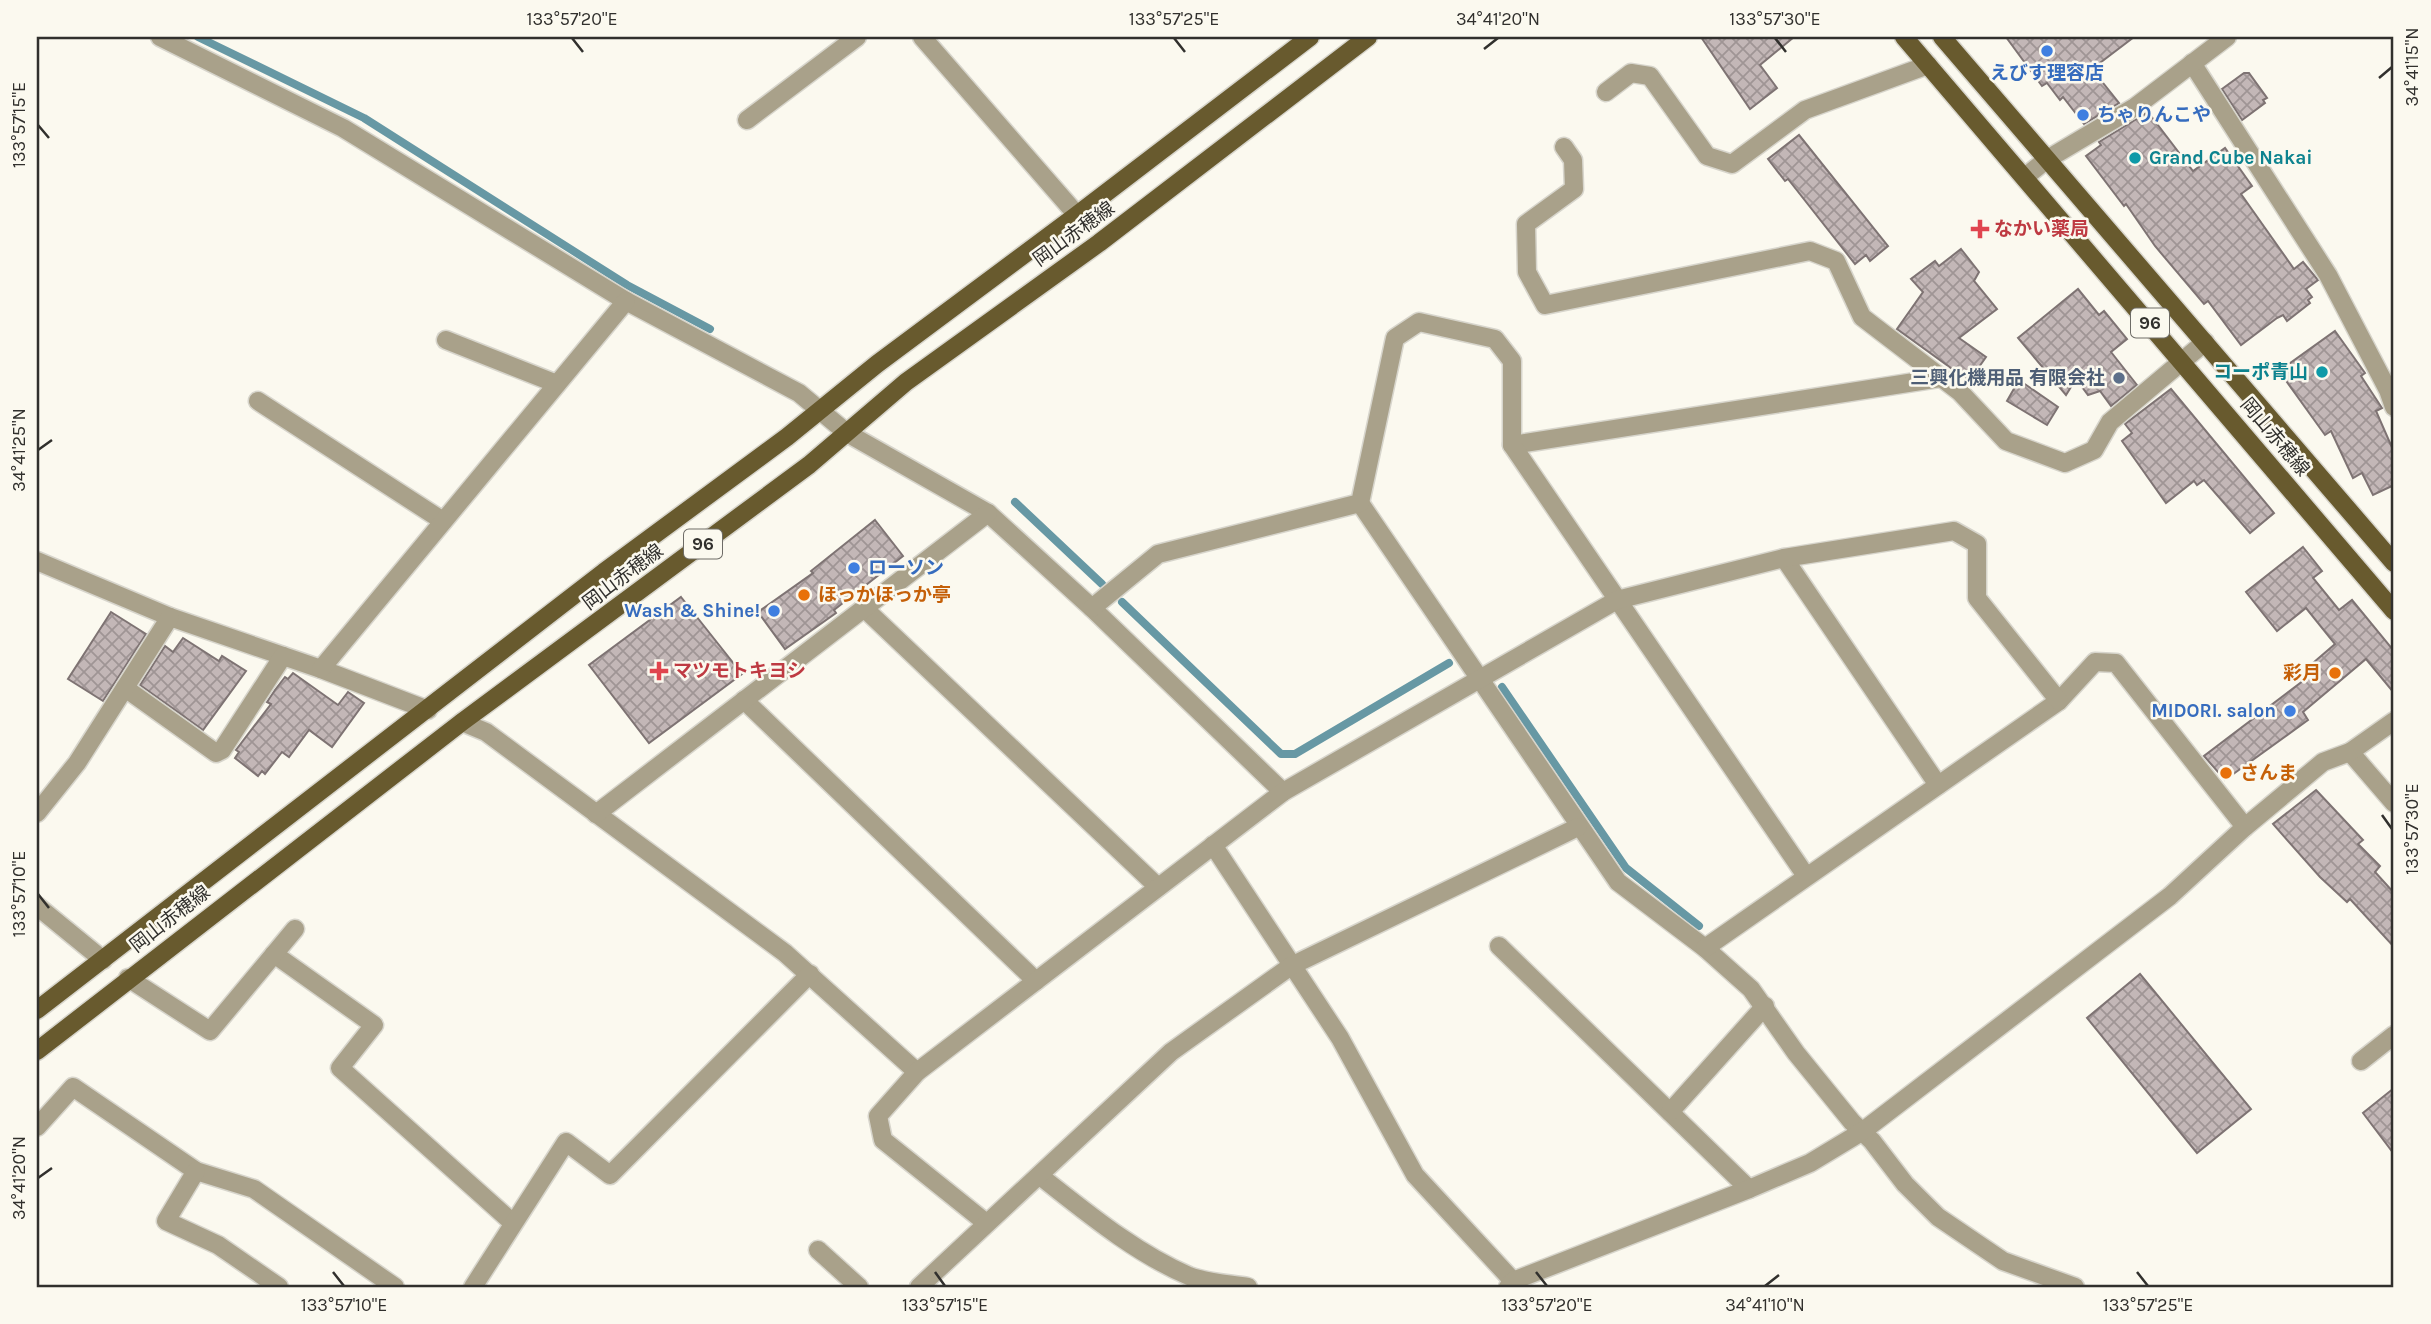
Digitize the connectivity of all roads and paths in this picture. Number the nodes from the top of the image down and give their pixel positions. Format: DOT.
graph roads {
  1 [pos="160,37"];
  2 [pos="857,37"];
  3 [pos="922,37"];
  4 [pos="1310,37"];
  5 [pos="1368,37"];
  6 [pos="1904,37"];
  7 [pos="1942,37"];
  8 [pos="2227,37"];
  9 [pos="2192,63"];
  10 [pos="1928,65"];
  11 [pos="1606,92"];
  12 [pos="747,120"];
  13 [pos="1564,148"];
  14 [pos="2046,160"];
  15 [pos="2025,177"];
  16 [pos="1077,215"];
  17 [pos="626,301"];
  18 [pos="446,340"];
  19 [pos="2205,342"];
  20 [pos="2182,360"];
  21 [pos="1940,378"];
  22 [pos="557,384"];
  23 [pos="258,401"];
  24 [pos="2394,407"];
  25 [pos="820,410"];
  26 [pos="846,433"];
  27 [pos="1512,445"];
  28 [pos="1360,503"];
  29 [pos="988,513"];
  30 [pos="443,521"];
  31 [pos="1784,558"];
  32 [pos="37,561"];
  33 [pos="2394,563"];
  34 [pos="1617,600"];
  35 [pos="1092,608"];
  36 [pos="865,609"];
  37 [pos="2394,611"];
  38 [pos="170,617"];
  39 [pos="284,656"];
  40 [pos="321,668"];
  41 [pos="1478,677"];
  42 [pos="125,688"];
  43 [pos="744,700"];
  44 [pos="2059,701"];
  45 [pos="428,710"];
  46 [pos="462,722"];
  47 [pos="2394,722"];
  48 [pos="2350,752"];
  49 [pos="1938,785"];
  50 [pos="1283,792"];
  51 [pos="2394,803"];
  52 [pos="37,813"];
  53 [pos="596,814"];
  54 [pos="1578,827"];
  55 [pos="2245,827"];
  56 [pos="1213,845"];
  57 [pos="1806,876"];
  58 [pos="1158,887"];
  59 [pos="37,906"];
  60 [pos="295,929"];
  61 [pos="1499,946"];
  62 [pos="1705,948"];
  63 [pos="274,954"];
  64 [pos="103,960"];
  65 [pos="1291,966"];
  66 [pos="810,974"];
  67 [pos="128,978"];
  68 [pos="1036,981"];
  69 [pos="1765,1006"];
  70 [pos="37,1010"];
  71 [pos="2394,1035"];
  72 [pos="37,1051"];
  73 [pos="2361,1061"];
  74 [pos="917,1072"];
  75 [pos="1670,1112"];
  76 [pos="37,1127"];
  77 [pos="1863,1131"];
  78 [pos="196,1171"];
  79 [pos="1040,1176"];
  80 [pos="1749,1189"];
  81 [pos="985,1222"];
  82 [pos="513,1223"];
  83 [pos="818,1250"];
  84 [pos="1188,1282"];
  85 [pos="1510,1284"];
  86 [pos="279,1287"];
  87 [pos="395,1287"];
  88 [pos="474,1287"];
  89 [pos="859,1287"];
  90 [pos="919,1287"];
  91 [pos="1248,1287"];
  92 [pos="2075,1287"];
  1 -- 17 [label="street"];
  2 -- 12 [label="street"];
  3 -- 16 [label="street"];
  4 -- 16 [label="main road, 岡山赤穂線 / 96"];
  5 -- 26 [label="main road, 岡山赤穂線 / 96"];
  6 -- 10 [label="main road, 岡山赤穂線 / 96"];
  7 -- 14 [label="main road, 岡山赤穂線 / 96"];
  8 -- 9 [label="street"];
  9 -- 14 [label="street"];
  9 -- 24 [label="street"];
  10 -- 11 [label="street"];
  10 -- 15 [label="main road, 岡山赤穂線 / 96"];
  13 -- 21 [label="street"];
  14 -- 15 [label="street"];
  14 -- 19 [label="main road, 岡山赤穂線 / 96"];
  15 -- 20 [label="main road, 岡山赤穂線 / 96"];
  16 -- 25 [label="main road, 岡山赤穂線 / 96"];
  17 -- 22 [label="street"];
  17 -- 25 [label="street"];
  18 -- 22 [label="street"];
  19 -- 20 [label="street"];
  19 -- 33 [label="main road, 岡山赤穂線 / 96"];
  20 -- 21 [label="street"];
  20 -- 37 [label="main road, 岡山赤穂線 / 96"];
  21 -- 27 [label="street"];
  22 -- 30 [label="street"];
  23 -- 30 [label="street"];
  25 -- 26 [label="street"];
  25 -- 45 [label="main road, 岡山赤穂線 / 96"];
  26 -- 29 [label="street"];
  26 -- 46 [label="main road, 岡山赤穂線 / 96"];
  27 -- 28 [label="street"];
  27 -- 34 [label="street"];
  28 -- 35 [label="street"];
  28 -- 41 [label="street"];
  29 -- 35 [label="street"];
  29 -- 36 [label="street"];
  30 -- 40 [label="street"];
  31 -- 34 [label="street"];
  31 -- 44 [label="street"];
  31 -- 49 [label="street"];
  32 -- 38 [label="street"];
  34 -- 41 [label="street"];
  34 -- 57 [label="street"];
  35 -- 50 [label="street"];
  36 -- 43 [label="street"];
  36 -- 58 [label="street"];
  38 -- 39 [label="street"];
  38 -- 42 [label="street"];
  39 -- 40 [label="street"];
  39 -- 42 [label="street"];
  40 -- 45 [label="street"];
  41 -- 50 [label="street"];
  41 -- 54 [label="street"];
  42 -- 52 [label="street"];
  43 -- 53 [label="street"];
  43 -- 68 [label="street"];
  44 -- 49 [label="street"];
  44 -- 55 [label="street"];
  45 -- 64 [label="main road, 岡山赤穂線 / 96"];
  46 -- 53 [label="street"];
  46 -- 67 [label="main road, 岡山赤穂線 / 96"];
  47 -- 48 [label="street"];
  48 -- 51 [label="street"];
  48 -- 55 [label="street"];
  49 -- 57 [label="street"];
  50 -- 56 [label="street"];
  53 -- 66 [label="street"];
  54 -- 62 [label="street"];
  54 -- 65 [label="street"];
  55 -- 77 [label="street"];
  56 -- 58 [label="street"];
  56 -- 65 [label="street"];
  57 -- 62 [label="street"];
  58 -- 68 [label="street"];
  59 -- 64 [label="street"];
  60 -- 63 [label="street"];
  61 -- 75 [label="street"];
  62 -- 69 [label="street"];
  63 -- 67 [label="street"];
  63 -- 82 [label="street"];
  64 -- 70 [label="main road, 岡山赤穂線 / 96"];
  65 -- 79 [label="street"];
  65 -- 85 [label="street"];
  66 -- 74 [label="street"];
  66 -- 82 [label="street"];
  67 -- 72 [label="main road, 岡山赤穂線 / 96"];
  68 -- 74 [label="street"];
  69 -- 75 [label="street"];
  69 -- 77 [label="street"];
  71 -- 73 [label="street"];
  74 -- 81 [label="street"];
  75 -- 80 [label="street"];
  76 -- 78 [label="street"];
  77 -- 80 [label="street"];
  77 -- 92 [label="street"];
  78 -- 86 [label="street"];
  78 -- 87 [label="street"];
  79 -- 81 [label="street"];
  79 -- 84 [label="street"];
  80 -- 85 [label="street"];
  81 -- 90 [label="street"];
  82 -- 88 [label="street"];
  83 -- 89 [label="street"];
  84 -- 91 [label="street"];
}
